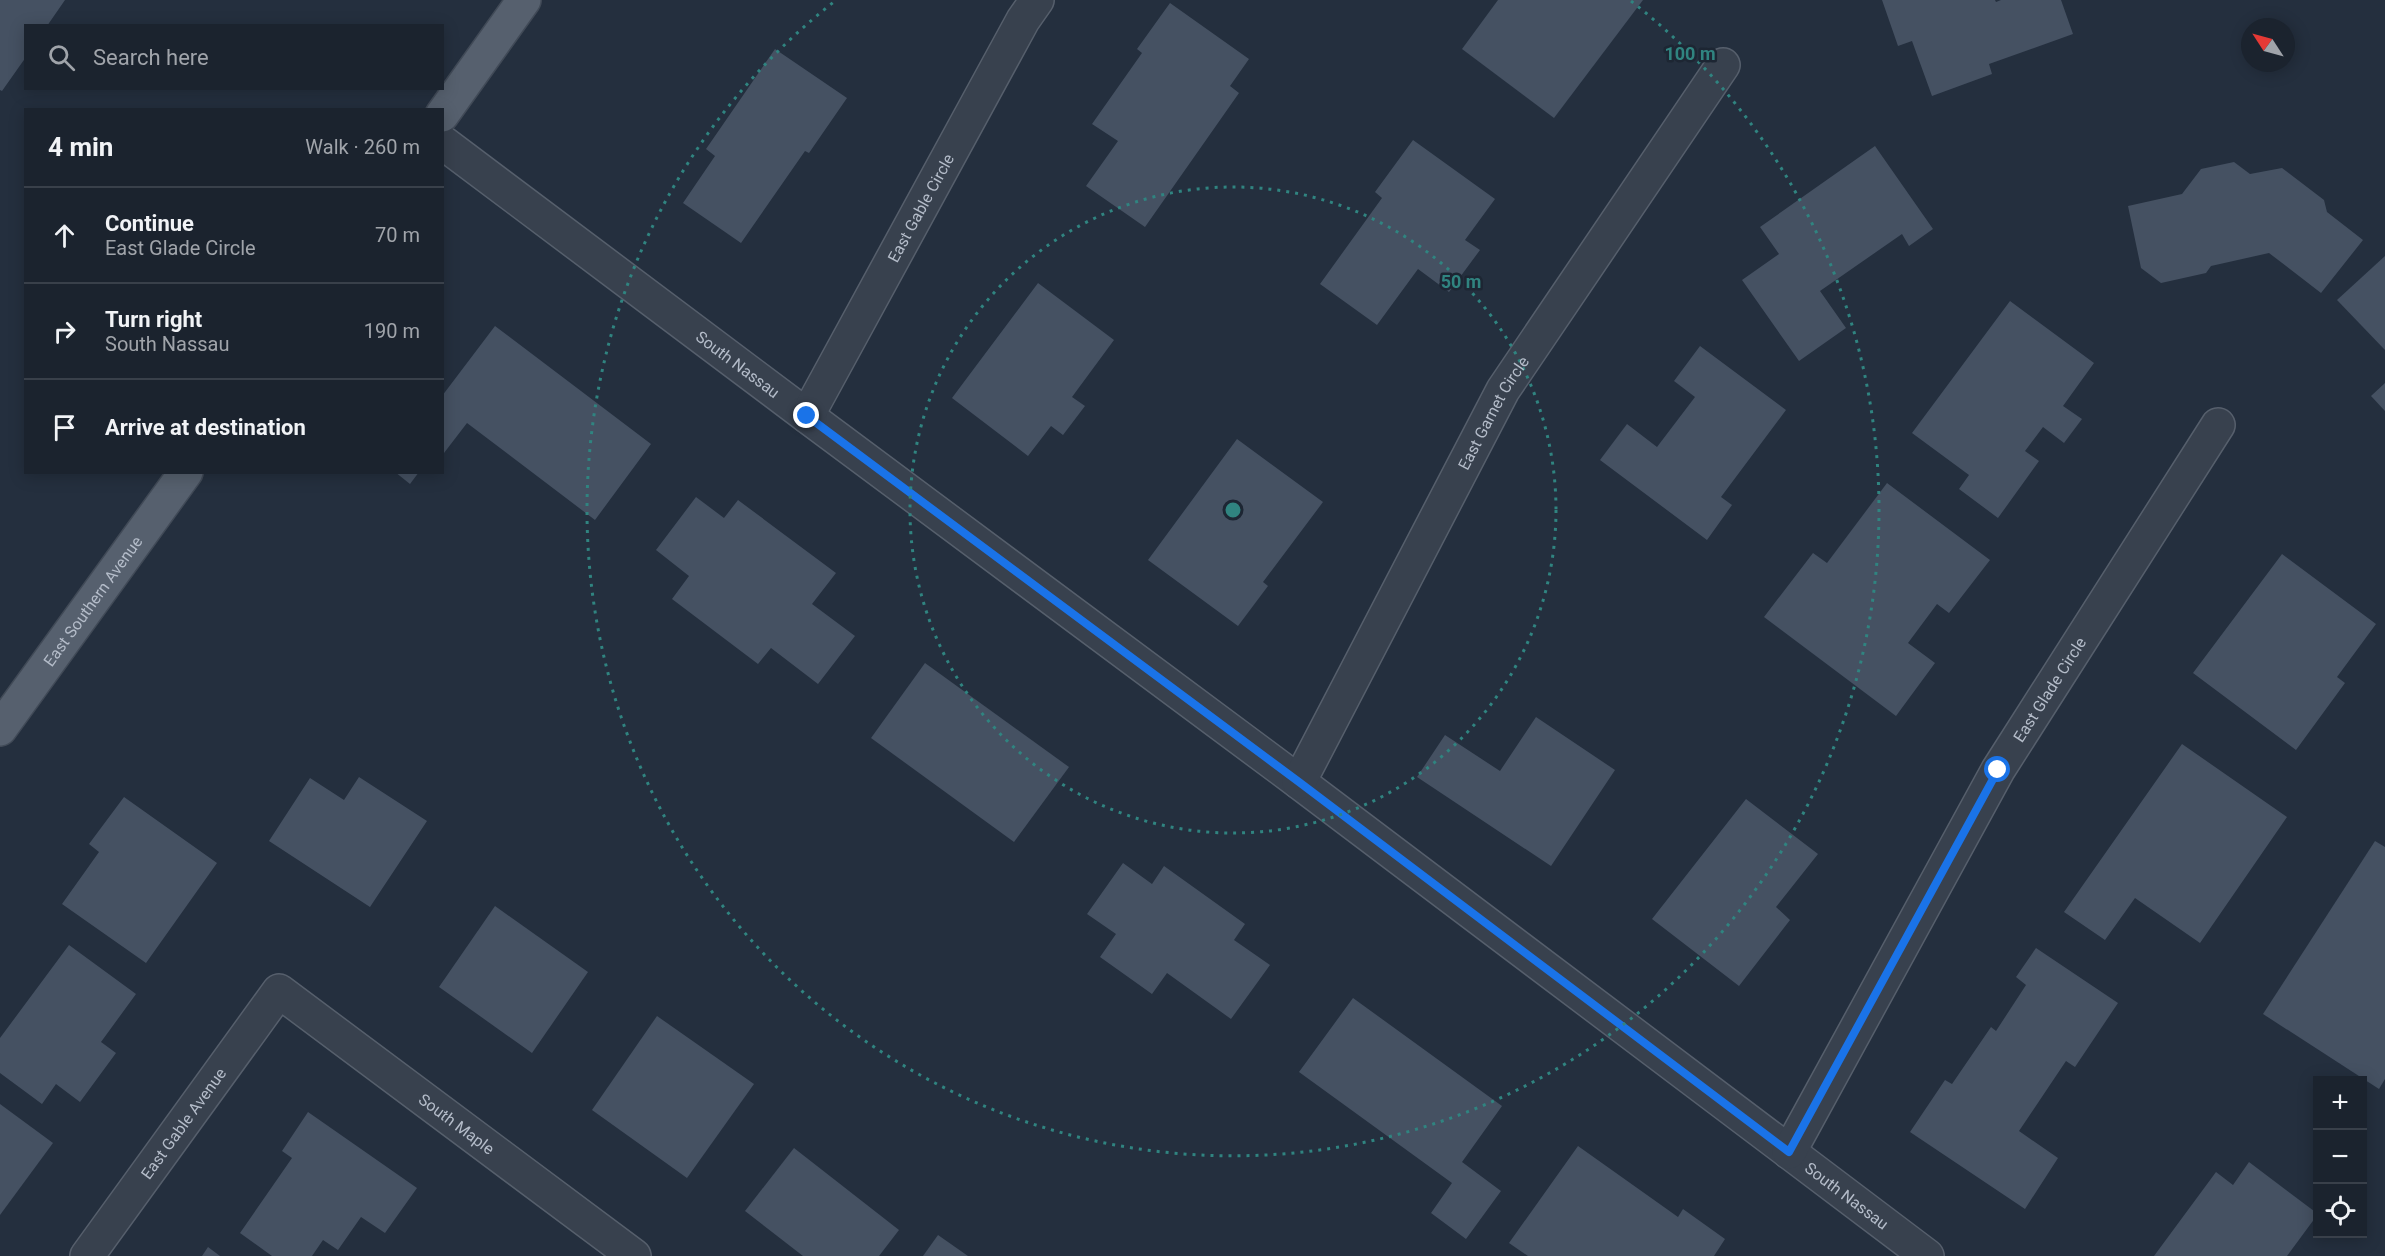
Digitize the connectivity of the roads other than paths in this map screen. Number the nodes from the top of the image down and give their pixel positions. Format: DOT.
graph roads {
  1 [pos="524,0"];
  2 [pos="1037,0"];
  3 [pos="1723,65"];
  4 [pos="444,112"];
  5 [pos="444,144"];
  6 [pos="807,416"];
  7 [pos="2218,425"];
  8 [pos="185,474"];
  9 [pos="0,729"];
  10 [pos="1299,782"];
  11 [pos="279,991"];
  12 [pos="1789,1152"];
  13 [pos="87,1256"];
  14 [pos="634,1256"];
  15 [pos="1927,1256"];
  1 -- 4 [label="main road"];
  2 -- 6 [label="street, East Gable Circle"];
  3 -- 10 [label="street, East Garnet Circle"];
  5 -- 6 [label="street, South Nassau"];
  6 -- 10 [label="street, South Nassau"];
  7 -- 12 [label="street, East Glade Circle"];
  8 -- 9 [label="main road, East Southern Avenue"];
  10 -- 12 [label="street, South Nassau"];
  11 -- 13 [label="street, East Gable Avenue"];
  11 -- 14 [label="street, South Maple"];
  12 -- 15 [label="street, South Nassau"];
}
